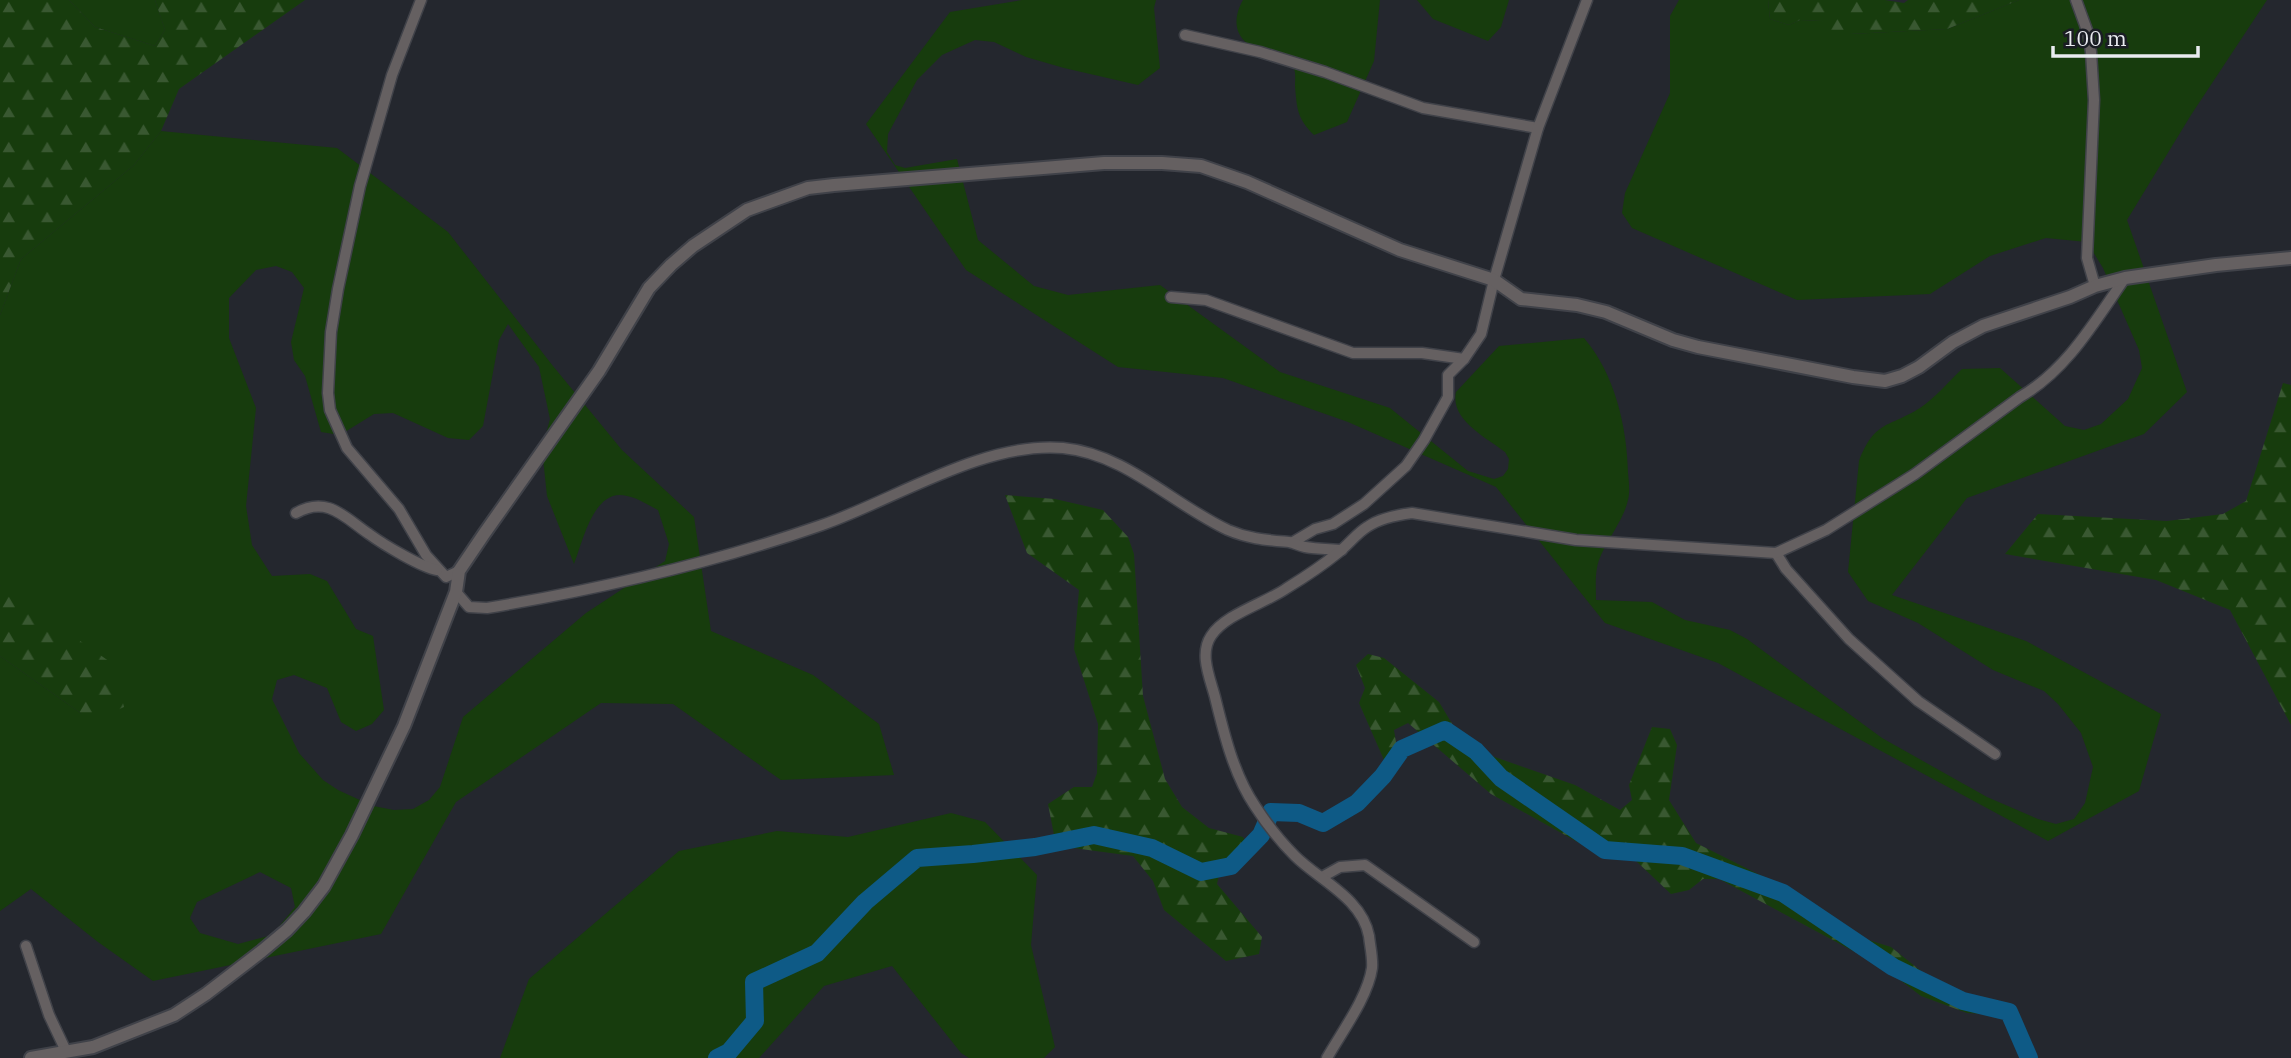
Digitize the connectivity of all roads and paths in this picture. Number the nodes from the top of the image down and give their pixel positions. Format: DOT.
graph roads {
  1 [pos="421,0"];
  2 [pos="1587,0"];
  3 [pos="2076,0"];
  4 [pos="1185,35"];
  5 [pos="1538,128"];
  6 [pos="2291,258"];
  7 [pos="2125,278"];
  8 [pos="1494,280"];
  9 [pos="2095,286"];
  10 [pos="1171,297"];
  11 [pos="1464,359"];
  12 [pos="296,513"];
  13 [pos="1293,542"];
  14 [pos="1342,550"];
  15 [pos="1776,553"];
  16 [pos="437,570"];
  17 [pos="459,571"];
  18 [pos="456,592"];
  19 [pos="1995,754"];
  20 [pos="1322,877"];
  21 [pos="1474,942"];
  22 [pos="26,946"];
  23 [pos="66,1051"];
  24 [pos="31,1058"];
  25 [pos="1327,1058"];
  1 -- 16 [label="street"];
  2 -- 5 [label="street"];
  3 -- 9 [label="street"];
  4 -- 5 [label="street"];
  5 -- 8 [label="street"];
  6 -- 7 [label="street"];
  7 -- 9 [label="street"];
  7 -- 15 [label="street"];
  8 -- 9 [label="street"];
  8 -- 11 [label="street"];
  8 -- 17 [label="street"];
  10 -- 11 [label="street"];
  11 -- 13 [label="street"];
  12 -- 16 [label="street"];
  13 -- 14 [label="street"];
  13 -- 18 [label="street"];
  14 -- 15 [label="street"];
  14 -- 20 [label="street"];
  15 -- 19 [label="street"];
  16 -- 17 [label="street"];
  17 -- 18 [label="street"];
  18 -- 23 [label="street"];
  20 -- 21 [label="street"];
  20 -- 25 [label="street"];
  22 -- 23 [label="street"];
  23 -- 24 [label="street"];
}
